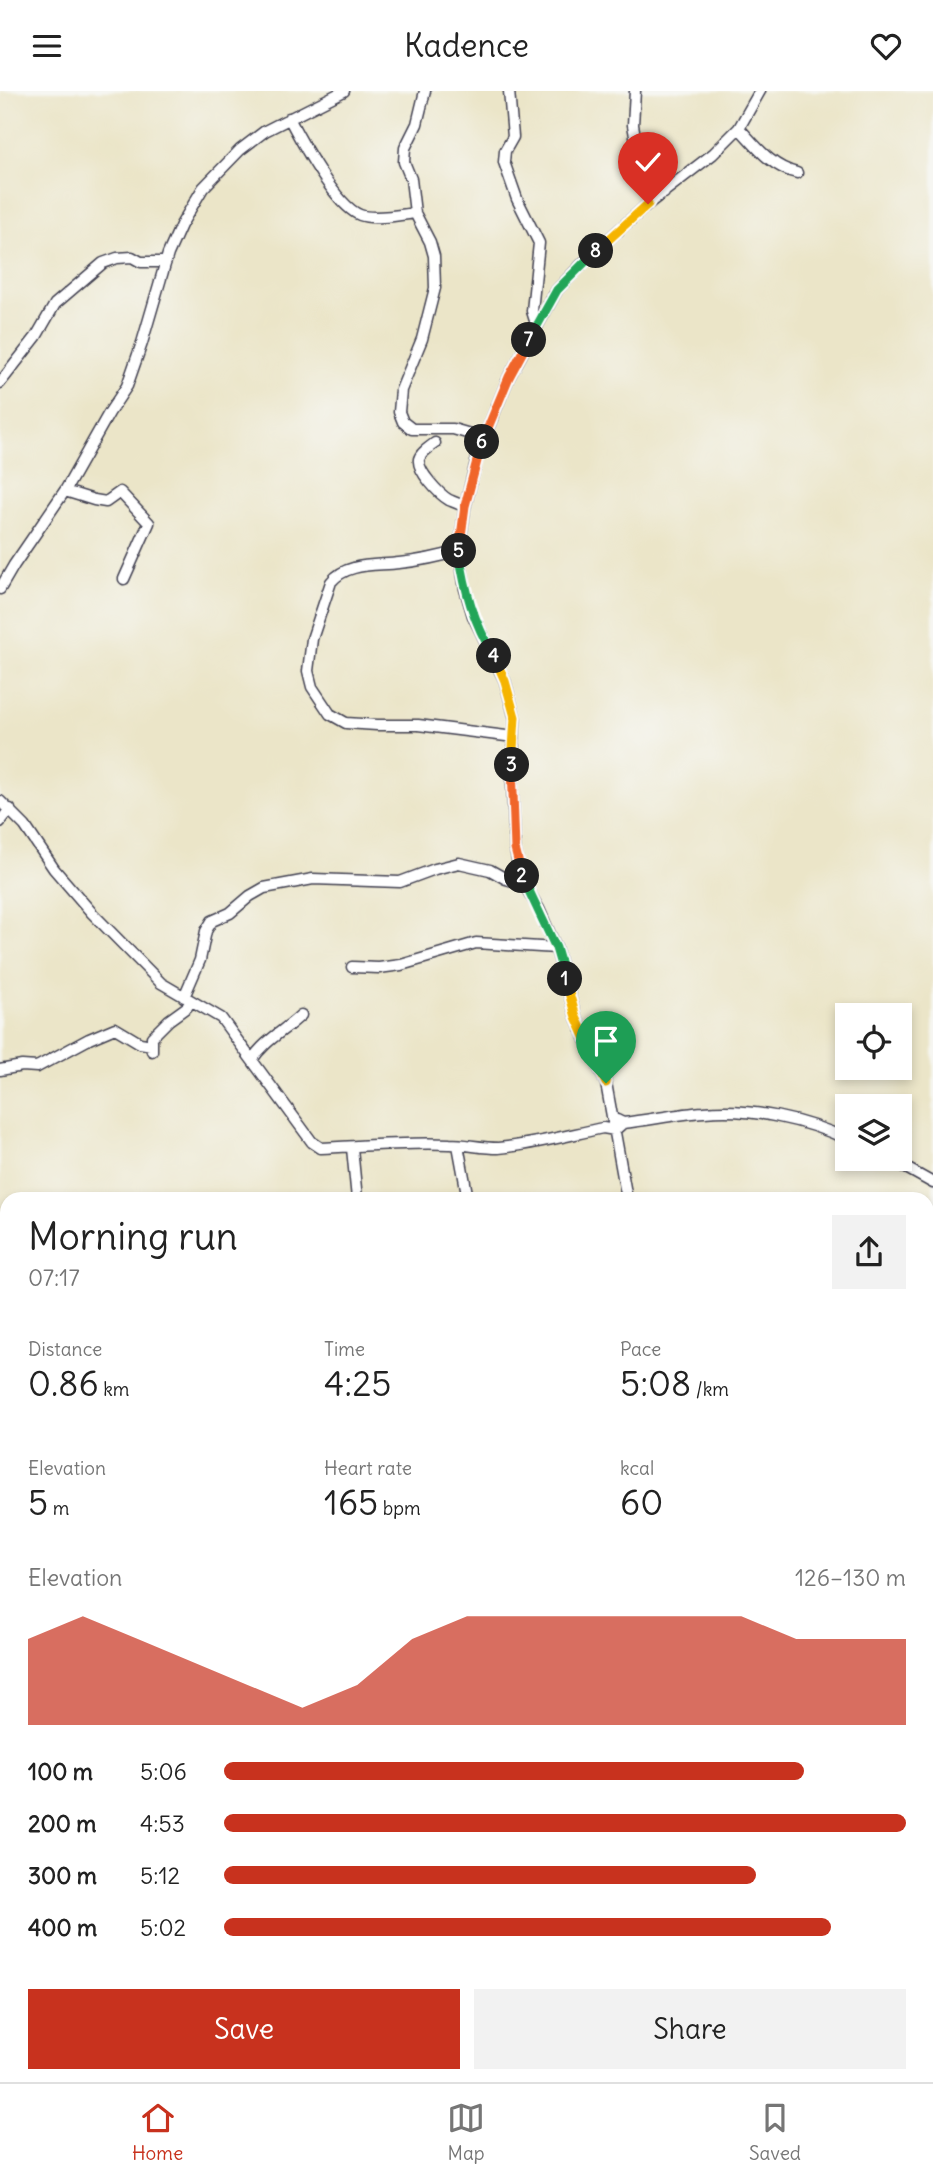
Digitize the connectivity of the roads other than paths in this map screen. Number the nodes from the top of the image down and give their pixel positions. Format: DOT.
graph roads {
  1 [pos="344,91"];
  2 [pos="425,91"];
  3 [pos="509,91"];
  4 [pos="635,91"];
  5 [pos="760,91"];
  6 [pos="289,118"];
  7 [pos="739,128"];
  8 [pos="797,173"];
  9 [pos="664,193"];
  10 [pos="415,213"];
  11 [pos="166,262"];
  12 [pos="537,327"];
  13 [pos="0,383"];
  14 [pos="484,437"];
  15 [pos="435,443"];
  16 [pos="65,491"];
  17 [pos="465,506"];
  18 [pos="459,551"];
  19 [pos="124,579"];
  20 [pos="0,589"];
  21 [pos="514,737"];
  22 [pos="0,801"];
  23 [pos="10,809"];
  24 [pos="0,822"];
  25 [pos="524,884"];
  26 [pos="556,948"];
  27 [pos="352,967"];
  28 [pos="188,999"];
  29 [pos="301,1015"];
  30 [pos="251,1060"];
  31 [pos="0,1070"];
  32 [pos="617,1124"];
  33 [pos="835,1134"];
  34 [pos="458,1145"];
  35 [pos="352,1148"];
  36 [pos="912,1171"];
  37 [pos="933,1183"];
  38 [pos="356,1192"];
  39 [pos="467,1192"];
  40 [pos="625,1192"];
  1 -- 6 [label="street"];
  2 -- 10 [label="street"];
  3 -- 12 [label="street"];
  4 -- 9 [label="street"];
  5 -- 7 [label="street"];
  6 -- 10 [label="street"];
  6 -- 11 [label="street"];
  7 -- 8 [label="street"];
  7 -- 9 [label="street"];
  9 -- 12 [label="street"];
  10 -- 14 [label="street"];
  11 -- 13 [label="street"];
  11 -- 16 [label="street"];
  12 -- 14 [label="street"];
  14 -- 17 [label="street"];
  15 -- 17 [label="street"];
  16 -- 19 [label="street"];
  16 -- 20 [label="street"];
  17 -- 18 [label="street"];
  18 -- 21 [label="street"];
  18 -- 21 [label="street"];
  21 -- 25 [label="street"];
  22 -- 23 [label="street"];
  23 -- 24 [label="street"];
  23 -- 28 [label="street"];
  25 -- 26 [label="street"];
  25 -- 28 [label="street"];
  26 -- 27 [label="street"];
  26 -- 32 [label="street"];
  28 -- 30 [label="street"];
  28 -- 31 [label="street"];
  29 -- 30 [label="street"];
  30 -- 35 [label="street"];
  32 -- 33 [label="street"];
  32 -- 34 [label="street"];
  32 -- 40 [label="street"];
  34 -- 35 [label="street"];
  34 -- 39 [label="street"];
  35 -- 38 [label="street"];
  36 -- 37 [label="street"];
}
